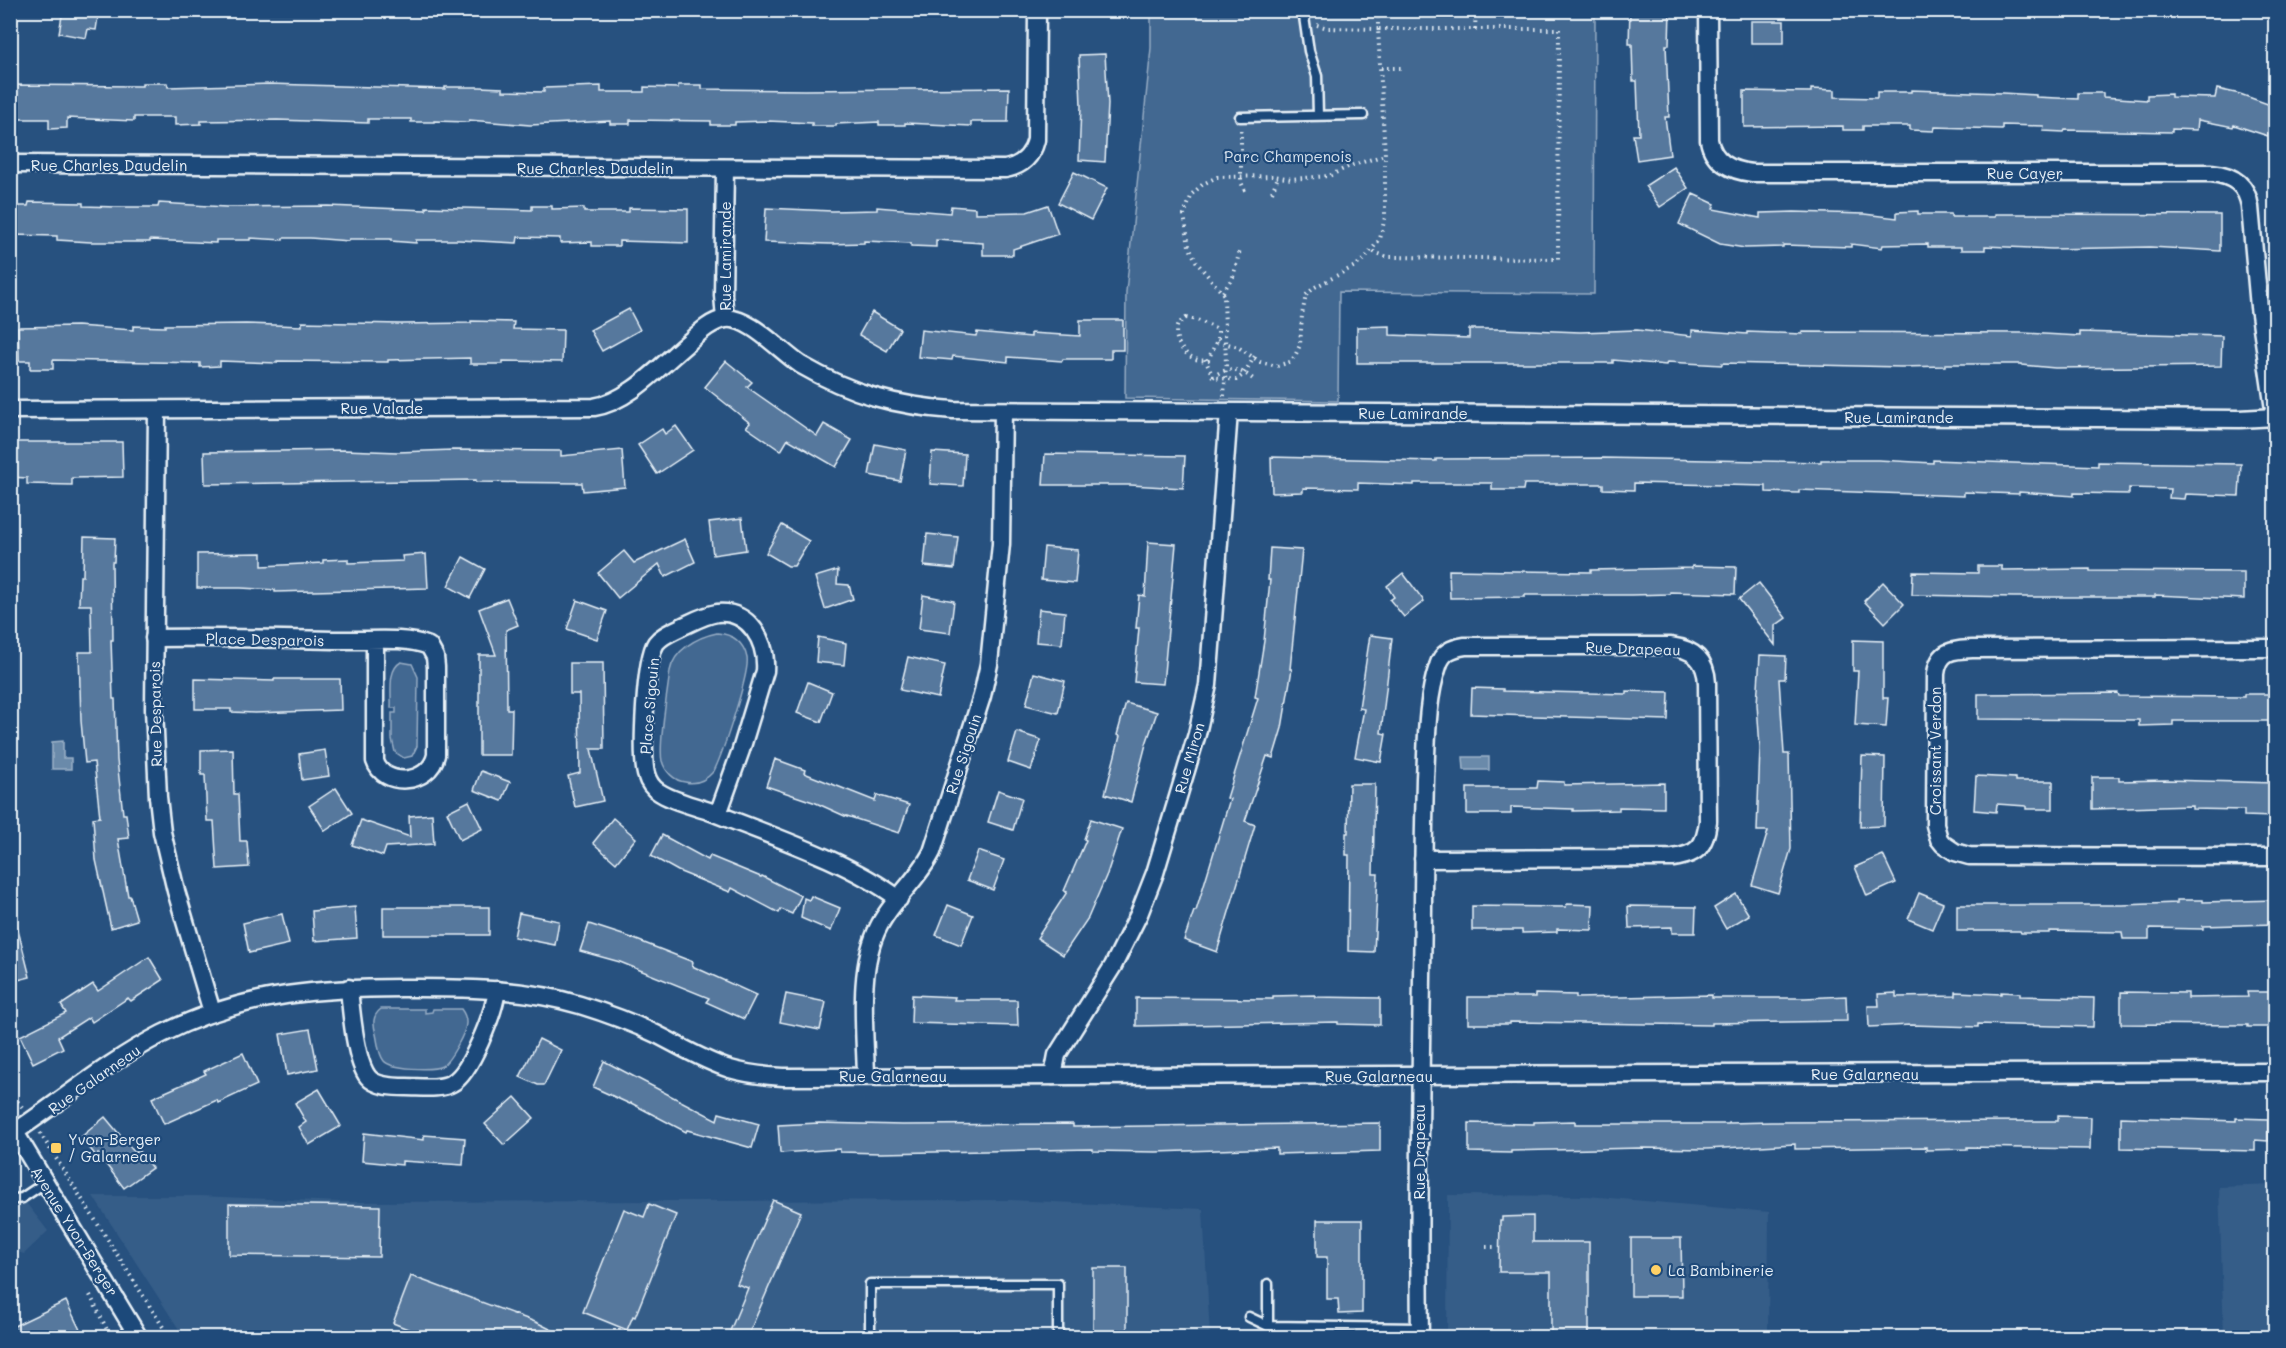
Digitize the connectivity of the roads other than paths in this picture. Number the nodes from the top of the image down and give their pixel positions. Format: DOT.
graph roads {
  1 [pos="1037,10"];
  2 [pos="1303,10"];
  3 [pos="1708,10"];
  4 [pos="1363,115"];
  5 [pos="1318,116"];
  6 [pos="1240,117"];
  7 [pos="10,164"];
  8 [pos="725,169"];
  9 [pos="725,319"];
  10 [pos="10,410"];
  11 [pos="157,410"];
  12 [pos="1003,411"];
  13 [pos="1229,412"];
  14 [pos="2275,420"];
  15 [pos="154,638"];
  16 [pos="375,641"];
  17 [pos="2276,648"];
  18 [pos="718,814"];
  19 [pos="2276,857"];
  20 [pos="1423,859"];
  21 [pos="899,899"];
  22 [pos="349,988"];
  23 [pos="497,990"];
  24 [pos="212,1012"];
  25 [pos="2276,1072"];
  26 [pos="866,1076"];
  27 [pos="1053,1076"];
  28 [pos="1420,1076"];
  29 [pos="13,1128"];
  30 [pos="46,1182"];
  31 [pos="10,1200"];
  32 [pos="1268,1284"];
  33 [pos="1249,1317"];
  34 [pos="1268,1326"];
  35 [pos="1420,1333"];
  36 [pos="140,1338"];
  37 [pos="870,1338"];
  38 [pos="1058,1338"];
  1 -- 8 [label="street, Rue Charles Daudelin"];
  2 -- 5 [label="lane"];
  3 -- 14 [label="street, Rue Cayer"];
  4 -- 5 [label="lane"];
  5 -- 6 [label="lane"];
  7 -- 8 [label="street, Rue Charles Daudelin"];
  8 -- 9 [label="street, Rue Lamirande"];
  9 -- 11 [label="street, Rue Valade"];
  9 -- 12 [label="street, Rue Lamirande"];
  10 -- 11 [label="street, Rue Valade"];
  11 -- 15 [label="street, Rue Desparois"];
  12 -- 13 [label="street, Rue Lamirande"];
  12 -- 21 [label="street, Rue Sigouin"];
  13 -- 14 [label="street, Rue Lamirande"];
  13 -- 27 [label="street, Rue Miron"];
  15 -- 16 [label="street, Place Desparois"];
  15 -- 24 [label="street, Rue Desparois"];
  16 -- 16 [label="street, Place Desparois"];
  17 -- 19 [label="street, Croissant Verdon"];
  18 -- 18 [label="street, Place Sigouin"];
  18 -- 21 [label="street, Place Sigouin"];
  20 -- 20 [label="street, Rue Drapeau"];
  20 -- 28 [label="street, Rue Drapeau"];
  21 -- 26 [label="street, Rue Sigouin"];
  22 -- 23 [label="street, Rue Galarneau"];
  22 -- 23 [label="street"];
  22 -- 24 [label="street, Rue Galarneau"];
  23 -- 26 [label="street, Rue Galarneau"];
  24 -- 29 [label="street, Rue Galarneau"];
  25 -- 28 [label="street, Rue Galarneau"];
  26 -- 27 [label="street, Rue Galarneau"];
  27 -- 28 [label="street, Rue Galarneau"];
  28 -- 35 [label="street, Rue Drapeau"];
  29 -- 30 [label="street, Avenue Yvon-Berger"];
  30 -- 31 [label="lane"];
  30 -- 36 [label="street, Avenue Yvon-Berger"];
  32 -- 34 [label="lane"];
  33 -- 34 [label="lane"];
  34 -- 35 [label="lane"];
  37 -- 38 [label="lane"];
}
